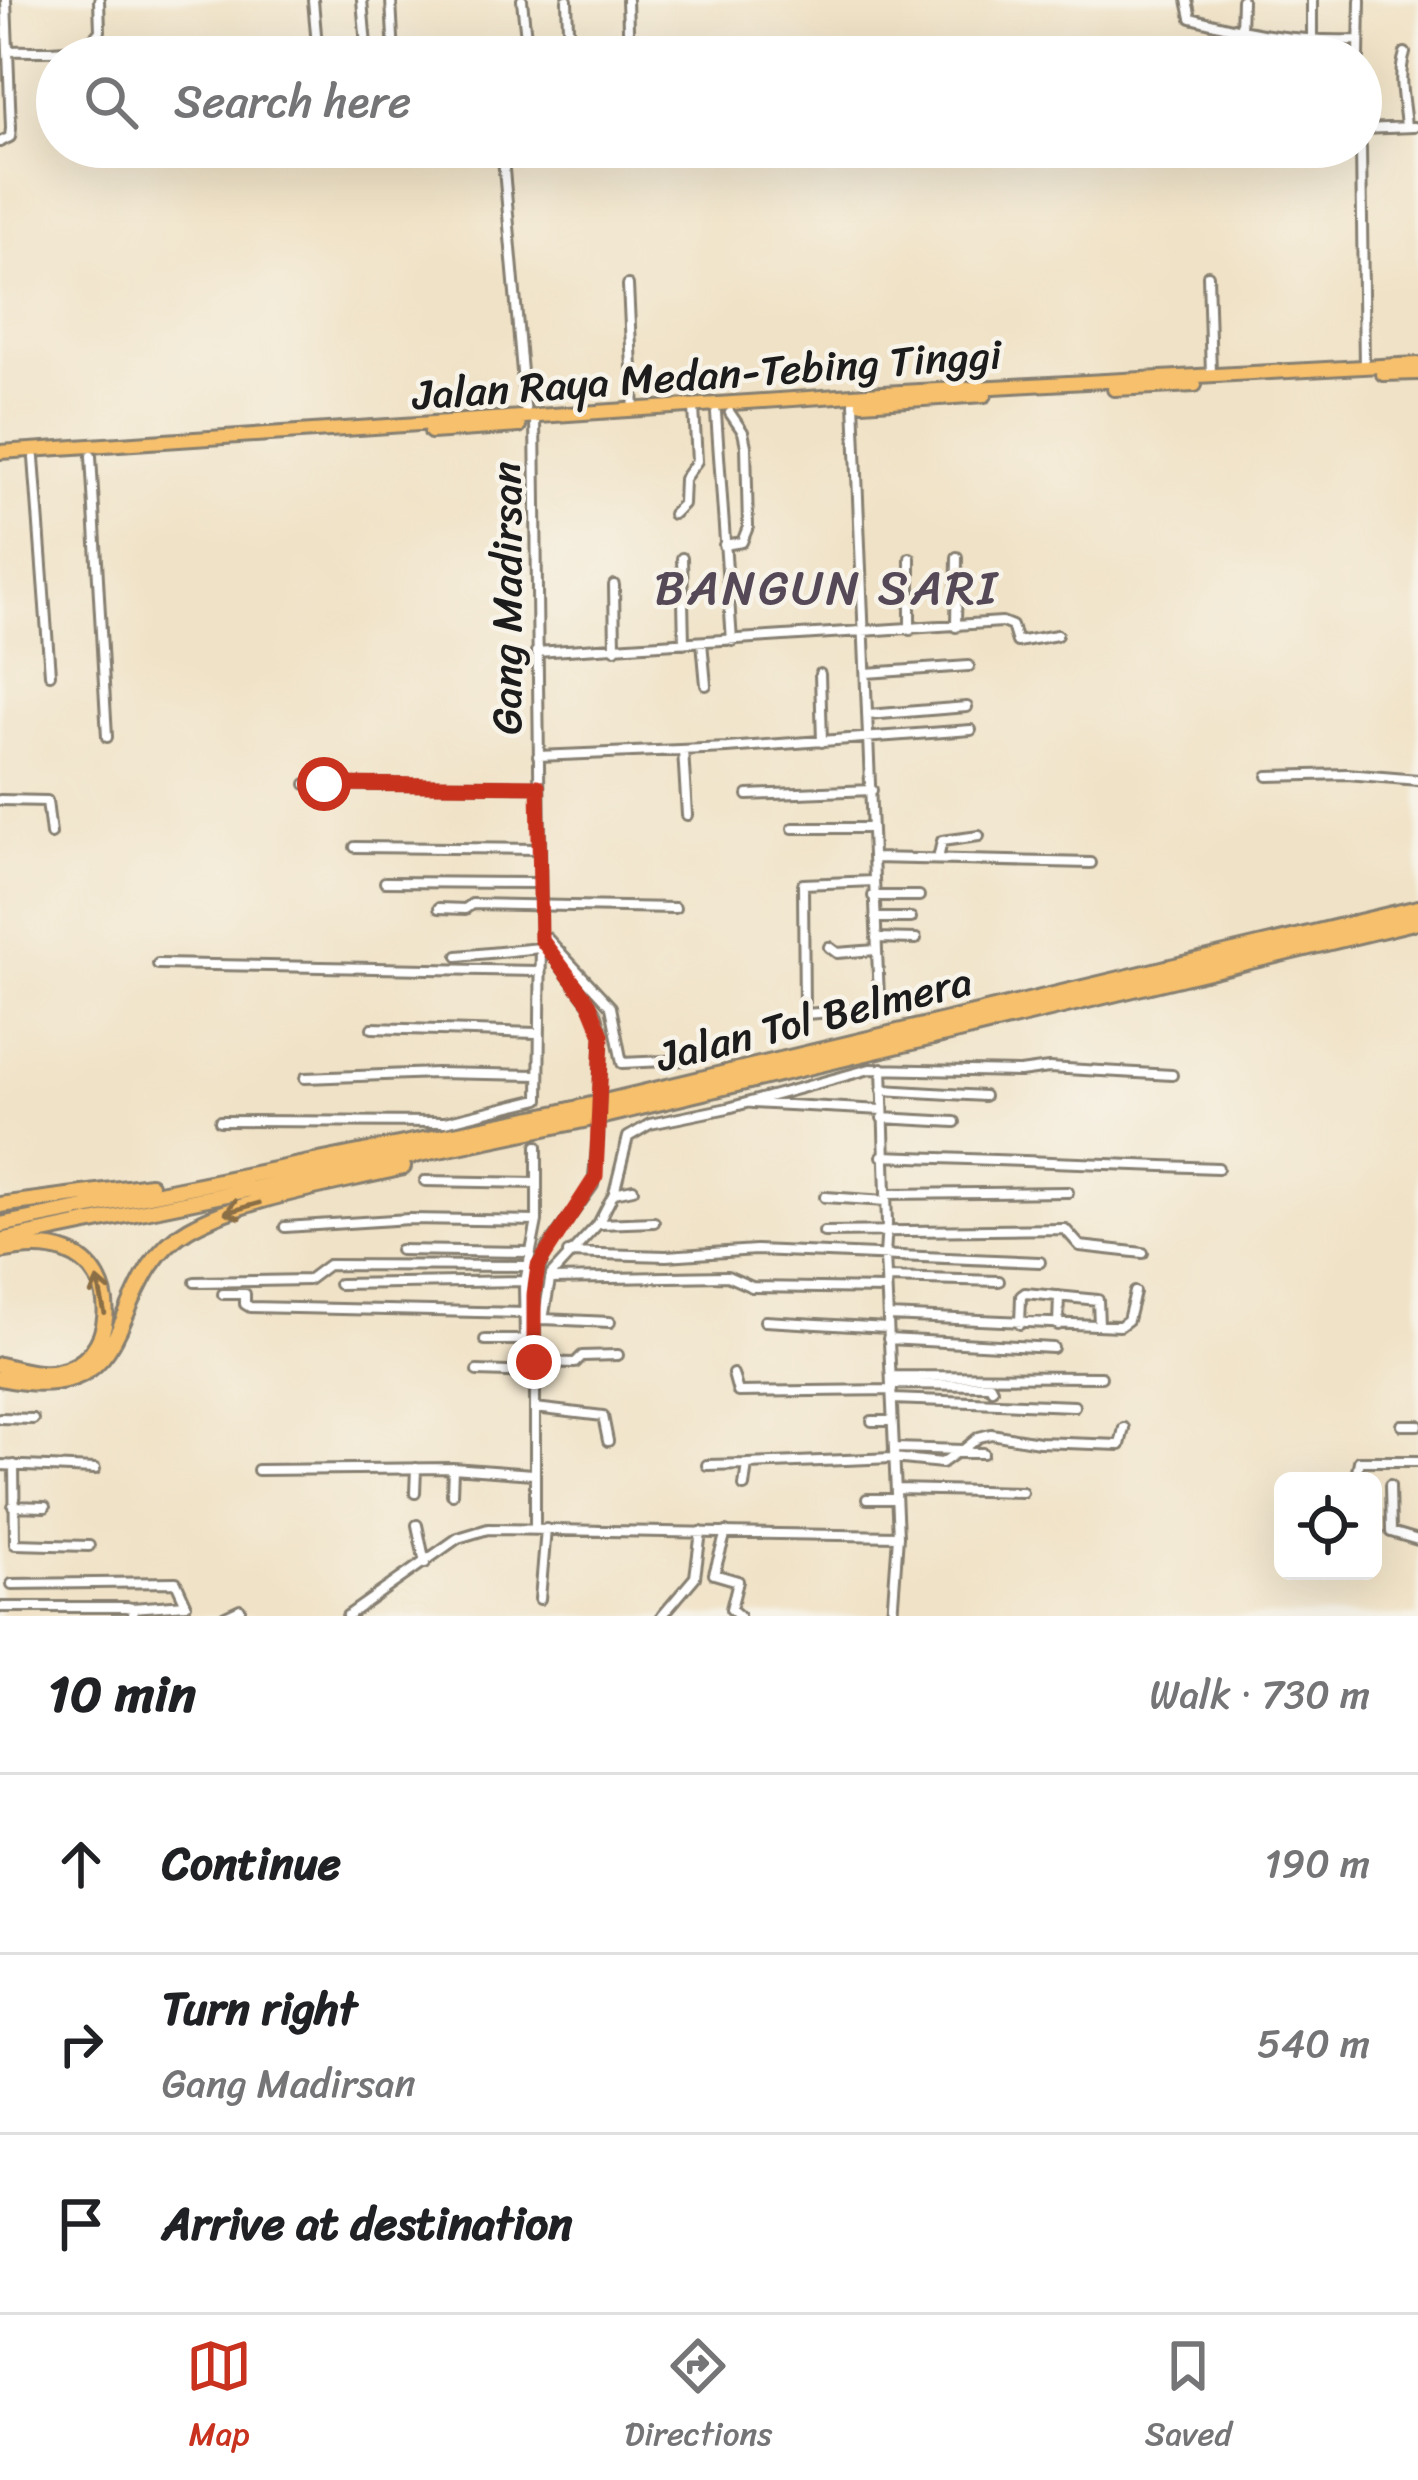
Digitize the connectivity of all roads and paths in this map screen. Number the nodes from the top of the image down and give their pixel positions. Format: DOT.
graph roads {
  1 [pos="6,0"];
  2 [pos="99,0"];
  3 [pos="313,0"];
  4 [pos="362,0"];
  5 [pos="391,0"];
  6 [pos="522,0"];
  7 [pos="566,0"];
  8 [pos="627,0"];
  9 [pos="1187,0"];
  10 [pos="1243,0"];
  11 [pos="1312,0"];
  12 [pos="1360,0"];
  13 [pos="3,12"];
  14 [pos="1238,31"];
  15 [pos="96,36"];
  16 [pos="316,36"];
  17 [pos="365,36"];
  18 [pos="393,36"];
  19 [pos="526,36"];
  20 [pos="568,36"];
  21 [pos="628,36"];
  22 [pos="1237,36"];
  23 [pos="1275,36"];
  24 [pos="1312,36"];
  25 [pos="1359,36"];
  26 [pos="36,50"];
  27 [pos="8,51"];
  28 [pos="1405,53"];
  29 [pos="1382,128"];
  30 [pos="0,142"];
  31 [pos="504,168"];
  32 [pos="1361,168"];
  33 [pos="1208,275"];
  34 [pos="628,285"];
  35 [pos="1364,367"];
  36 [pos="1418,368"];
  37 [pos="1211,376"];
  38 [pos="854,403"];
  39 [pos="634,411"];
  40 [pos="694,411"];
  41 [pos="723,413"];
  42 [pos="532,419"];
  43 [pos="0,456"];
  44 [pos="91,456"];
  45 [pos="34,458"];
  46 [pos="673,514"];
  47 [pos="724,545"];
  48 [pos="957,557"];
  49 [pos="682,558"];
  50 [pos="910,558"];
  51 [pos="614,585"];
  52 [pos="956,627"];
  53 [pos="910,630"];
  54 [pos="864,632"];
  55 [pos="1057,635"];
  56 [pos="732,641"];
  57 [pos="702,642"];
  58 [pos="684,643"];
  59 [pos="615,649"];
  60 [pos="536,652"];
  61 [pos="969,666"];
  62 [pos="866,673"];
  63 [pos="50,674"];
  64 [pos="820,674"];
  65 [pos="706,685"];
  66 [pos="968,706"];
  67 [pos="868,715"];
  68 [pos="970,730"];
  69 [pos="107,737"];
  70 [pos="869,739"];
  71 [pos="822,742"];
  72 [pos="683,750"];
  73 [pos="538,755"];
  74 [pos="1268,776"];
  75 [pos="1418,779"];
  76 [pos="306,784"];
  77 [pos="538,786"];
  78 [pos="872,790"];
  79 [pos="748,795"];
  80 [pos="0,800"];
  81 [pos="687,815"];
  82 [pos="793,827"];
  83 [pos="871,828"];
  84 [pos="51,834"];
  85 [pos="980,836"];
  86 [pos="355,847"];
  87 [pos="540,849"];
  88 [pos="873,858"];
  89 [pos="938,859"];
  90 [pos="1091,863"];
  91 [pos="874,881"];
  92 [pos="385,882"];
  93 [pos="539,883"];
  94 [pos="874,896"];
  95 [pos="919,896"];
  96 [pos="539,906"];
  97 [pos="439,908"];
  98 [pos="675,908"];
  99 [pos="1418,908"];
  100 [pos="875,918"];
  101 [pos="911,918"];
  102 [pos="1418,921"];
  103 [pos="876,938"];
  104 [pos="916,939"];
  105 [pos="541,944"];
  106 [pos="829,947"];
  107 [pos="876,950"];
  108 [pos="458,956"];
  109 [pos="158,964"];
  110 [pos="538,971"];
  111 [pos="372,1028"];
  112 [pos="537,1034"];
  113 [pos="686,1060"];
  114 [pos="882,1068"];
  115 [pos="539,1075"];
  116 [pos="1172,1075"];
  117 [pos="305,1078"];
  118 [pos="882,1090"];
  119 [pos="984,1096"];
  120 [pos="748,1103"];
  121 [pos="882,1114"];
  122 [pos="220,1121"];
  123 [pos="955,1122"];
  124 [pos="476,1144"];
  125 [pos="537,1146"];
  126 [pos="882,1156"];
  127 [pos="1217,1168"];
  128 [pos="223,1178"];
  129 [pos="425,1181"];
  130 [pos="537,1183"];
  131 [pos="633,1189"];
  132 [pos="1068,1192"];
  133 [pos="614,1193"];
  134 [pos="825,1197"];
  135 [pos="886,1197"];
  136 [pos="0,1205"];
  137 [pos="537,1222"];
  138 [pos="654,1222"];
  139 [pos="598,1224"];
  140 [pos="0,1225"];
  141 [pos="285,1227"];
  142 [pos="824,1232"];
  143 [pos="887,1232"];
  144 [pos="0,1241"];
  145 [pos="400,1250"];
  146 [pos="0,1251"];
  147 [pos="530,1252"];
  148 [pos="568,1253"];
  149 [pos="1143,1253"];
  150 [pos="884,1255"];
  151 [pos="1040,1262"];
  152 [pos="526,1266"];
  153 [pos="550,1279"];
  154 [pos="524,1281"];
  155 [pos="999,1281"];
  156 [pos="195,1282"];
  157 [pos="339,1284"];
  158 [pos="886,1284"];
  159 [pos="1136,1292"];
  160 [pos="223,1294"];
  161 [pos="1060,1296"];
  162 [pos="888,1316"];
  163 [pos="534,1317"];
  164 [pos="765,1321"];
  165 [pos="610,1322"];
  166 [pos="1020,1324"];
  167 [pos="1058,1325"];
  168 [pos="1099,1325"];
  169 [pos="887,1328"];
  170 [pos="888,1339"];
  171 [pos="485,1340"];
  172 [pos="529,1340"];
  173 [pos="1052,1348"];
  174 [pos="618,1355"];
  175 [pos="0,1366"];
  176 [pos="534,1368"];
  177 [pos="477,1371"];
  178 [pos="734,1374"];
  179 [pos="1101,1377"];
  180 [pos="0,1378"];
  181 [pos="892,1387"];
  182 [pos="992,1390"];
  183 [pos="1074,1406"];
  184 [pos="535,1408"];
  185 [pos="0,1418"];
  186 [pos="33,1419"];
  187 [pos="872,1421"];
  188 [pos="892,1421"];
  189 [pos="1402,1425"];
  190 [pos="1418,1425"];
  191 [pos="1124,1428"];
  192 [pos="608,1441"];
  193 [pos="894,1453"];
  194 [pos="982,1453"];
  195 [pos="1418,1461"];
  196 [pos="747,1464"];
  197 [pos="0,1465"];
  198 [pos="707,1465"];
  199 [pos="14,1466"];
  200 [pos="416,1468"];
  201 [pos="453,1468"];
  202 [pos="95,1469"];
  203 [pos="258,1470"];
  204 [pos="1357,1472"];
  205 [pos="533,1474"];
  206 [pos="1390,1485"];
  207 [pos="744,1486"];
  208 [pos="1022,1492"];
  209 [pos="415,1493"];
  210 [pos="452,1494"];
  211 [pos="896,1494"];
  212 [pos="867,1499"];
  213 [pos="14,1506"];
  214 [pos="45,1507"];
  215 [pos="417,1525"];
  216 [pos="541,1527"];
  217 [pos="701,1532"];
  218 [pos="726,1532"];
  219 [pos="898,1536"];
  220 [pos="1418,1540"];
  221 [pos="89,1546"];
  222 [pos="425,1563"];
  223 [pos="12,1584"];
  224 [pos="540,1599"];
  225 [pos="0,1607"];
  226 [pos="240,1609"];
  227 [pos="133,1612"];
  228 [pos="225,1616"];
  229 [pos="347,1616"];
  230 [pos="662,1616"];
  231 [pos="740,1616"];
  232 [pos="892,1616"];
  1 -- 13 [label="street"];
  2 -- 15 [label="street"];
  3 -- 16 [label="street"];
  4 -- 17 [label="street"];
  5 -- 18 [label="street"];
  6 -- 19 [label="street"];
  7 -- 20 [label="street"];
  8 -- 21 [label="street"];
  9 -- 14 [label="street"];
  10 -- 14 [label="street"];
  11 -- 24 [label="street"];
  12 -- 25 [label="street"];
  13 -- 27 [label="street"];
  14 -- 22 [label="street"];
  14 -- 23 [label="street"];
  26 -- 27 [label="street"];
  27 -- 30 [label="street"];
  28 -- 29 [label="street"];
  31 -- 42 [label="street, Gang Madirsan"];
  32 -- 35 [label="street"];
  33 -- 37 [label="street"];
  34 -- 39 [label="street"];
  35 -- 36 [label="highway, Jalan Raya Medan-Tebing Tinggi"];
  35 -- 37 [label="highway, Jalan Raya Medan-Tebing Tinggi"];
  36 -- 38 [label="highway, Jalan Raya Medan-Tebing Tinggi"];
  37 -- 40 [label="highway, Jalan Raya Medan-Tebing Tinggi"];
  38 -- 41 [label="highway, Jalan Raya Medan-Tebing Tinggi"];
  38 -- 54 [label="street"];
  39 -- 40 [label="highway, Jalan Raya Medan-Tebing Tinggi"];
  39 -- 42 [label="highway, Jalan Raya Medan-Tebing Tinggi"];
  40 -- 41 [label="highway, Jalan Raya Medan-Tebing Tinggi"];
  40 -- 42 [label="highway, Jalan Raya Medan-Tebing Tinggi"];
  40 -- 46 [label="street"];
  41 -- 47 [label="street"];
  41 -- 47 [label="street"];
  42 -- 43 [label="highway, Jalan Raya Medan-Tebing Tinggi"];
  42 -- 44 [label="highway, Jalan Raya Medan-Tebing Tinggi"];
  42 -- 60 [label="street, Gang Madirsan"];
  43 -- 45 [label="highway, Jalan Raya Medan-Tebing Tinggi"];
  44 -- 45 [label="highway, Jalan Raya Medan-Tebing Tinggi"];
  44 -- 69 [label="street"];
  45 -- 63 [label="street"];
  47 -- 56 [label="street"];
  48 -- 52 [label="street"];
  49 -- 58 [label="street"];
  50 -- 53 [label="street"];
  51 -- 59 [label="street"];
  52 -- 53 [label="street"];
  52 -- 55 [label="street"];
  53 -- 54 [label="street"];
  54 -- 56 [label="street"];
  54 -- 62 [label="street"];
  56 -- 57 [label="street"];
  57 -- 58 [label="street"];
  57 -- 65 [label="street"];
  58 -- 59 [label="street"];
  59 -- 60 [label="street"];
  60 -- 73 [label="street, Gang Madirsan"];
  61 -- 62 [label="street"];
  62 -- 67 [label="street"];
  64 -- 71 [label="street"];
  66 -- 67 [label="street"];
  67 -- 70 [label="street"];
  68 -- 70 [label="street"];
  70 -- 71 [label="street"];
  70 -- 78 [label="street"];
  71 -- 72 [label="street"];
  72 -- 73 [label="street"];
  72 -- 81 [label="street"];
  73 -- 77 [label="street, Gang Madirsan"];
  74 -- 75 [label="street"];
  76 -- 77 [label="street"];
  77 -- 87 [label="street, Gang Madirsan"];
  78 -- 79 [label="street"];
  78 -- 83 [label="street"];
  80 -- 84 [label="street"];
  82 -- 83 [label="street"];
  83 -- 88 [label="street"];
  85 -- 89 [label="street"];
  86 -- 87 [label="street"];
  87 -- 93 [label="street, Gang Madirsan"];
  88 -- 89 [label="street"];
  88 -- 91 [label="street"];
  89 -- 90 [label="street"];
  91 -- 94 [label="street"];
  91 -- 107 [label="street"];
  92 -- 93 [label="street"];
  93 -- 96 [label="street, Gang Madirsan"];
  94 -- 95 [label="street"];
  94 -- 100 [label="street"];
  96 -- 97 [label="street"];
  96 -- 98 [label="street"];
  96 -- 105 [label="street, Gang Madirsan"];
  99 -- 128 [label="highway, Jalan Tol Belmera"];
  100 -- 101 [label="street"];
  100 -- 103 [label="street"];
  102 -- 124 [label="highway, Jalan Tol Belmera"];
  103 -- 104 [label="street"];
  103 -- 107 [label="street"];
  105 -- 108 [label="street"];
  105 -- 110 [label="street, Gang Madirsan"];
  105 -- 113 [label="street"];
  105 -- 163 [label="street, bridge"];
  106 -- 107 [label="street"];
  109 -- 110 [label="street"];
  110 -- 112 [label="street, Gang Madirsan"];
  111 -- 112 [label="street"];
  112 -- 115 [label="street, Gang Madirsan"];
  114 -- 116 [label="street"];
  114 -- 118 [label="street"];
  114 -- 120 [label="street"];
  115 -- 117 [label="street"];
  115 -- 122 [label="street"];
  118 -- 119 [label="street"];
  118 -- 121 [label="street"];
  120 -- 121 [label="street"];
  120 -- 133 [label="street"];
  121 -- 123 [label="street"];
  121 -- 126 [label="street"];
  124 -- 144 [label="highway"];
  124 -- 180 [label="highway, one-way"];
  125 -- 130 [label="street"];
  126 -- 127 [label="street"];
  126 -- 135 [label="street"];
  128 -- 136 [label="highway"];
  128 -- 140 [label="highway"];
  129 -- 130 [label="street"];
  130 -- 137 [label="street"];
  131 -- 133 [label="street"];
  132 -- 135 [label="street"];
  133 -- 139 [label="street"];
  134 -- 135 [label="street"];
  135 -- 143 [label="street"];
  137 -- 141 [label="street"];
  137 -- 147 [label="street"];
  138 -- 139 [label="street"];
  139 -- 148 [label="street"];
  142 -- 143 [label="street"];
  143 -- 149 [label="street"];
  143 -- 150 [label="street"];
  145 -- 147 [label="street"];
  175 -- 146 [label="highway, one-way"];
  147 -- 152 [label="street"];
  148 -- 150 [label="street"];
  148 -- 153 [label="street"];
  150 -- 151 [label="street"];
  150 -- 158 [label="street"];
  152 -- 154 [label="street"];
  152 -- 156 [label="street"];
  153 -- 158 [label="street"];
  153 -- 163 [label="street"];
  154 -- 157 [label="street"];
  154 -- 163 [label="street"];
  155 -- 158 [label="street"];
  158 -- 162 [label="street"];
  159 -- 168 [label="street"];
  160 -- 163 [label="street"];
  161 -- 166 [label="street"];
  161 -- 167 [label="street"];
  161 -- 168 [label="street"];
  162 -- 166 [label="street"];
  162 -- 169 [label="street"];
  163 -- 165 [label="street"];
  163 -- 172 [label="street"];
  164 -- 169 [label="street"];
  166 -- 167 [label="street"];
  167 -- 168 [label="street"];
  169 -- 170 [label="street"];
  170 -- 173 [label="street"];
  170 -- 181 [label="street"];
  171 -- 172 [label="street"];
  172 -- 176 [label="street"];
  174 -- 176 [label="street"];
  176 -- 177 [label="street"];
  176 -- 184 [label="street"];
  178 -- 181 [label="street"];
  179 -- 181 [label="street"];
  181 -- 182 [label="street"];
  181 -- 183 [label="street"];
  181 -- 188 [label="street"];
  184 -- 192 [label="street"];
  184 -- 205 [label="street"];
  185 -- 186 [label="street"];
  187 -- 188 [label="street"];
  188 -- 193 [label="street"];
  189 -- 190 [label="street"];
  191 -- 193 [label="street"];
  193 -- 194 [label="street"];
  193 -- 196 [label="street"];
  193 -- 211 [label="street"];
  195 -- 204 [label="street"];
  196 -- 198 [label="street"];
  196 -- 207 [label="street"];
  197 -- 199 [label="street"];
  199 -- 202 [label="street"];
  199 -- 213 [label="street"];
  200 -- 201 [label="street"];
  200 -- 203 [label="street"];
  200 -- 209 [label="street"];
  201 -- 205 [label="street"];
  201 -- 210 [label="street"];
  205 -- 216 [label="street"];
  206 -- 220 [label="street"];
  208 -- 211 [label="street"];
  211 -- 212 [label="street"];
  211 -- 219 [label="street"];
  213 -- 214 [label="street"];
  213 -- 221 [label="street"];
  215 -- 222 [label="street"];
  216 -- 217 [label="street"];
  216 -- 222 [label="street"];
  216 -- 224 [label="street"];
  217 -- 218 [label="street"];
  217 -- 230 [label="street"];
  218 -- 219 [label="street"];
  218 -- 231 [label="street"];
  219 -- 232 [label="street"];
  222 -- 229 [label="street"];
  223 -- 227 [label="street"];
  225 -- 227 [label="street"];
  226 -- 228 [label="street"];
}
